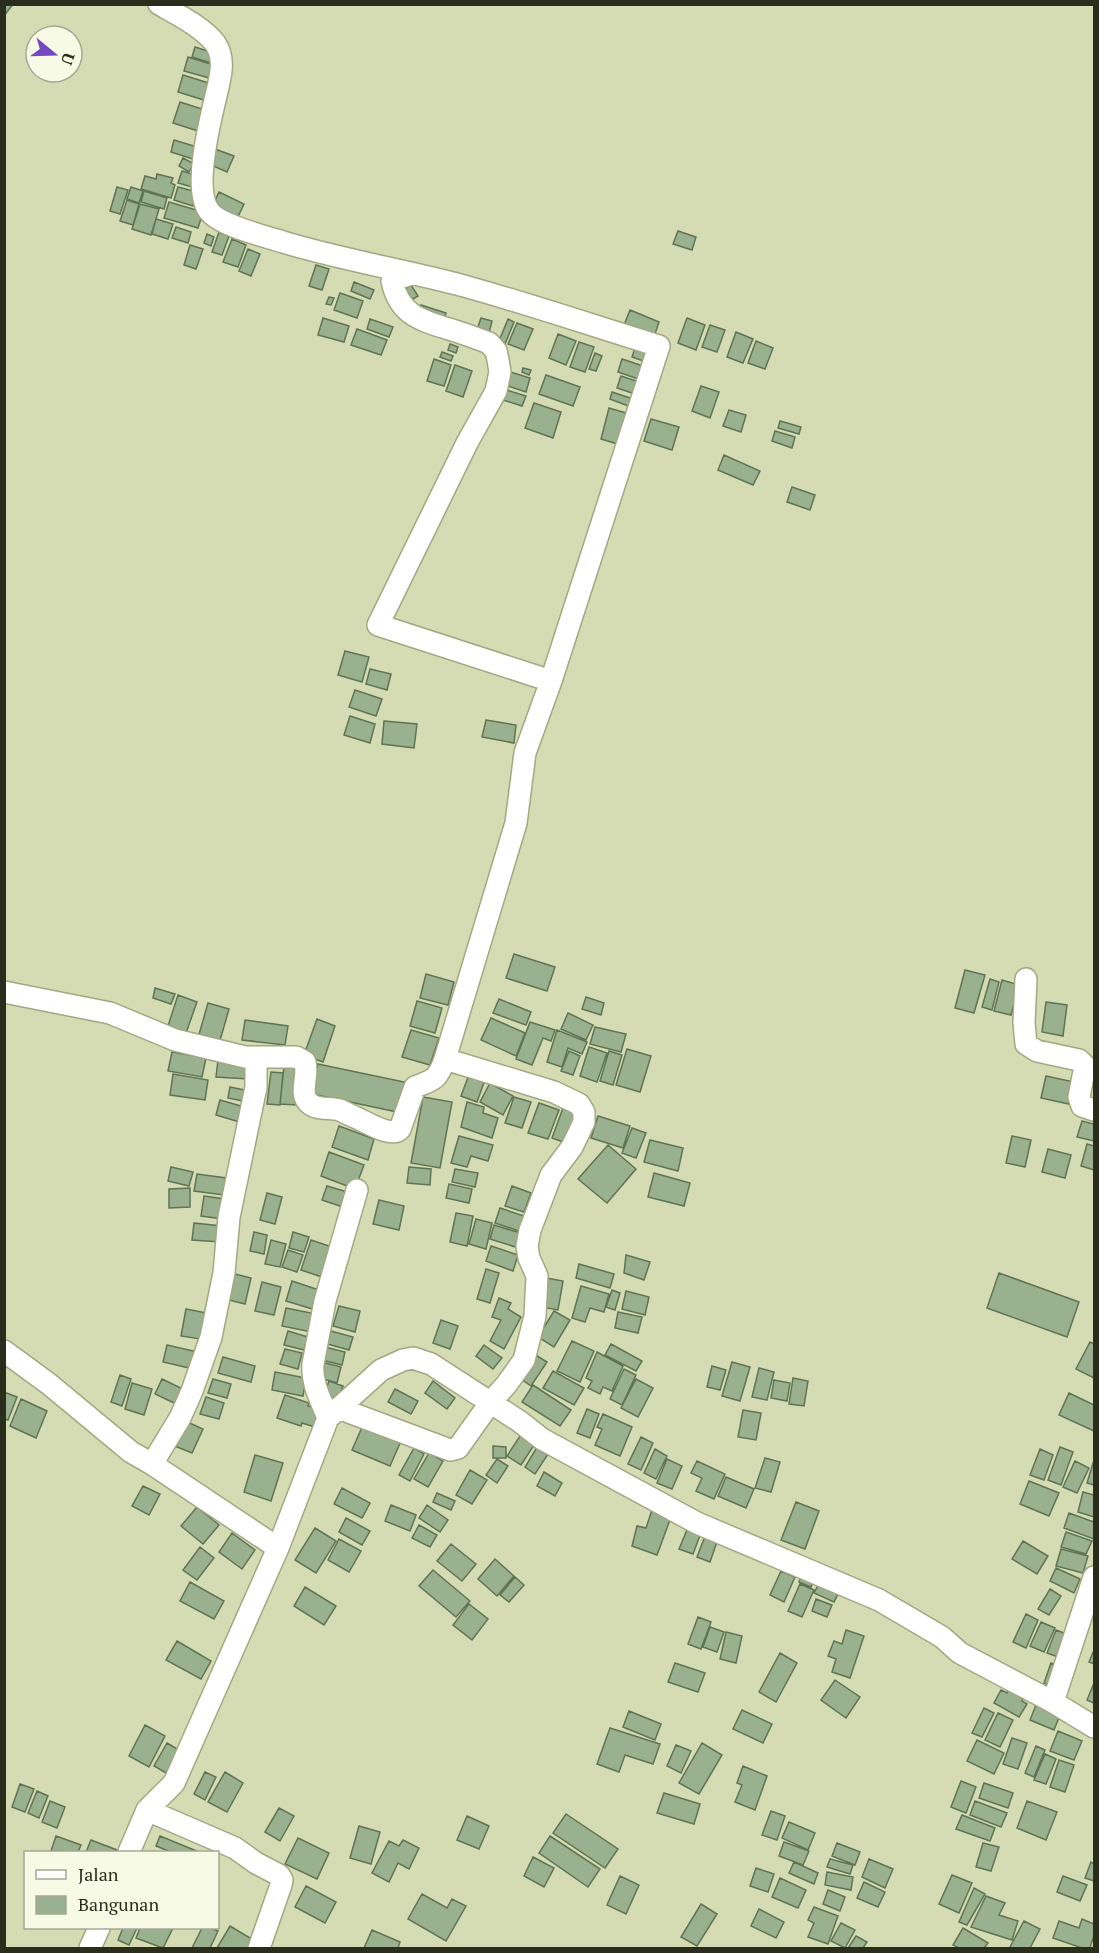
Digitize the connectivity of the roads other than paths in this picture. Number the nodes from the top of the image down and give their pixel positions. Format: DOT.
graph roads {
  1 [pos="159,4"];
  2 [pos="411,274"];
  3 [pos="551,681"];
  4 [pos="1026,979"];
  5 [pos="4,992"];
  6 [pos="256,1057"];
  7 [pos="446,1059"];
  8 [pos="1095,1110"];
  9 [pos="357,1190"];
  10 [pos="4,1351"];
  11 [pos="490,1403"];
  12 [pos="333,1413"];
  13 [pos="152,1464"];
  14 [pos="278,1548"];
  15 [pos="1095,1577"];
  16 [pos="1053,1702"];
  17 [pos="1095,1727"];
  18 [pos="147,1810"];
  19 [pos="129,1851"];
  20 [pos="99,1929"];
  21 [pos="90,1948"];
  22 [pos="259,1948"];
  1 -- 2 [label="street"];
  2 -- 3 [label="street"];
  2 -- 3 [label="street"];
  3 -- 7 [label="street"];
  4 -- 8 [label="street"];
  5 -- 6 [label="street"];
  6 -- 7 [label="street"];
  6 -- 13 [label="street"];
  7 -- 11 [label="street"];
  9 -- 12 [label="street"];
  10 -- 13 [label="street"];
  11 -- 12 [label="street"];
  11 -- 12 [label="street"];
  11 -- 16 [label="street"];
  12 -- 14 [label="street"];
  13 -- 14 [label="street"];
  14 -- 18 [label="street"];
  15 -- 16 [label="street"];
  16 -- 17 [label="street"];
  18 -- 19 [label="street"];
  18 -- 22 [label="street"];
  20 -- 21 [label="street"];
}
